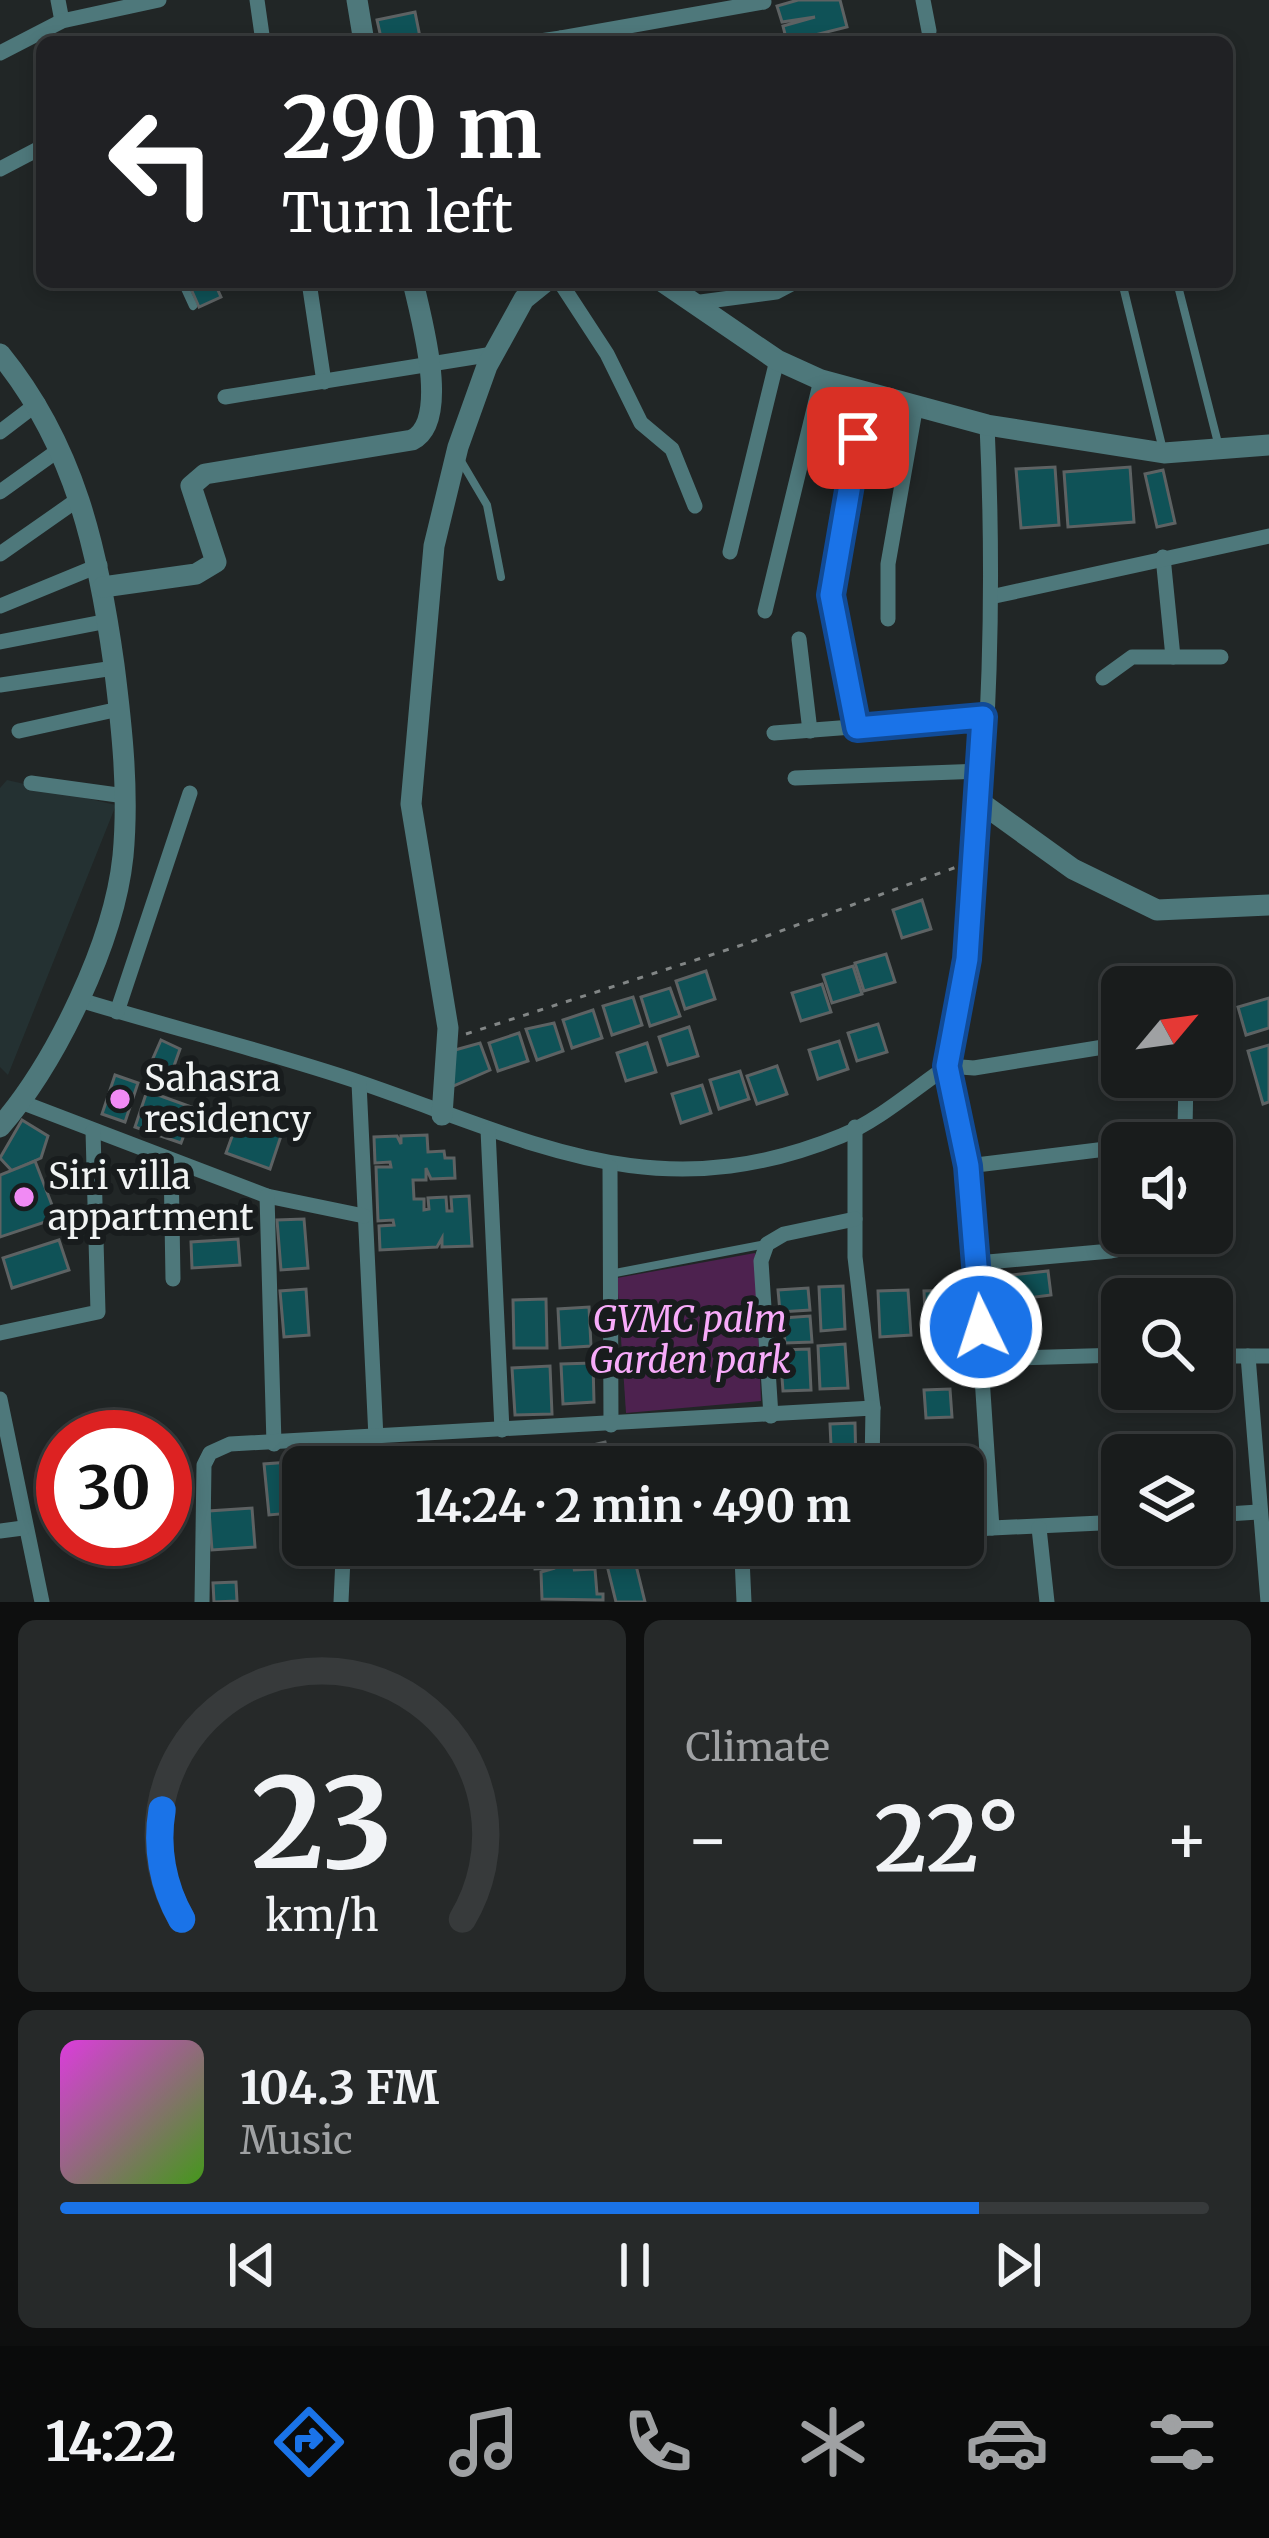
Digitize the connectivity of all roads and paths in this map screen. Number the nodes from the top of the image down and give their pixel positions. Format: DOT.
graph roads {
  1 [pos="58,0"];
  2 [pos="156,0"];
  3 [pos="257,0"];
  4 [pos="357,0"];
  5 [pos="923,0"];
  6 [pos="764,2"];
  7 [pos="62,20"];
  8 [pos="929,31"];
  9 [pos="262,36"];
  10 [pos="363,36"];
  11 [pos="582,36"];
  12 [pos="0,53"];
  13 [pos="36,150"];
  14 [pos="0,170"];
  15 [pos="185,288"];
  16 [pos="310,288"];
  17 [pos="414,288"];
  18 [pos="537,288"];
  19 [pos="564,288"];
  20 [pos="671,288"];
  21 [pos="784,288"];
  22 [pos="1123,288"];
  23 [pos="1180,288"];
  24 [pos="690,303"];
  25 [pos="193,306"];
  26 [pos="493,354"];
  27 [pos="1,357"];
  28 [pos="777,360"];
  29 [pos="428,365"];
  30 [pos="820,380"];
  31 [pos="324,382"];
  32 [pos="867,392"];
  33 [pos="225,397"];
  34 [pos="38,403"];
  35 [pos="916,405"];
  36 [pos="988,425"];
  37 [pos="0,432"];
  38 [pos="1269,445"];
  39 [pos="60,449"];
  40 [pos="1220,450"];
  41 [pos="1164,453"];
  42 [pos="457,454"];
  43 [pos="0,492"];
  44 [pos="80,498"];
  45 [pos="695,506"];
  46 [pos="1269,536"];
  47 [pos="730,552"];
  48 [pos="0,554"];
  49 [pos="1163,557"];
  50 [pos="102,576"];
  51 [pos="500,577"];
  52 [pos="995,596"];
  53 [pos="0,606"];
  54 [pos="765,611"];
  55 [pos="887,619"];
  56 [pos="108,621"];
  57 [pos="799,638"];
  58 [pos="0,642"];
  59 [pos="1173,657"];
  60 [pos="1221,658"];
  61 [pos="114,668"];
  62 [pos="1103,678"];
  63 [pos="0,685"];
  64 [pos="119,709"];
  65 [pos="983,717"];
  66 [pos="857,728"];
  67 [pos="19,731"];
  68 [pos="809,731"];
  69 [pos="774,733"];
  70 [pos="982,771"];
  71 [pos="795,778"];
  72 [pos="31,783"];
  73 [pos="190,794"];
  74 [pos="125,796"];
  75 [pos="980,802"];
  76 [pos="975,860"];
  77 [pos="1269,905"];
  78 [pos="80,1000"];
  79 [pos="118,1012"];
  80 [pos="449,1039"];
  81 [pos="1101,1047"];
  82 [pos="947,1066"];
  83 [pos="359,1082"];
  84 [pos="21,1102"];
  85 [pos="442,1115"];
  86 [pos="0,1127"];
  87 [pos="855,1127"];
  88 [pos="488,1130"];
  89 [pos="93,1131"];
  90 [pos="1101,1150"];
  91 [pos="170,1160"];
  92 [pos="968,1166"];
  93 [pos="610,1167"];
  94 [pos="267,1196"];
  95 [pos="364,1216"];
  96 [pos="855,1219"];
  97 [pos="767,1244"];
  98 [pos="1101,1252"];
  99 [pos="976,1263"];
  100 [pos="610,1274"];
  101 [pos="173,1279"];
  102 [pos="0,1333"];
  103 [pos="1101,1356"];
  104 [pos="1233,1356"];
  105 [pos="1248,1356"];
  106 [pos="1269,1356"];
  107 [pos="984,1359"];
  108 [pos="0,1399"];
  109 [pos="873,1408"];
  110 [pos="771,1416"];
  111 [pos="611,1425"];
  112 [pos="502,1430"];
  113 [pos="376,1438"];
  114 [pos="274,1444"];
  115 [pos="872,1446"];
  116 [pos="1258,1512"];
  117 [pos="1233,1514"];
  118 [pos="1101,1524"];
  119 [pos="23,1528"];
  120 [pos="992,1528"];
  121 [pos="1039,1528"];
  122 [pos="984,1529"];
  123 [pos="0,1531"];
  124 [pos="342,1566"];
  125 [pos="742,1566"];
  126 [pos="42,1602"];
  127 [pos="202,1602"];
  128 [pos="340,1602"];
  129 [pos="744,1602"];
  130 [pos="1047,1602"];
  131 [pos="1268,1602"];
  1 -- 7 [label="street"];
  2 -- 7 [label="street"];
  3 -- 9 [label="street"];
  4 -- 10 [label="street"];
  5 -- 8 [label="street"];
  6 -- 11 [label="street"];
  7 -- 12 [label="street"];
  13 -- 14 [label="street"];
  15 -- 25 [label="lane"];
  16 -- 31 [label="street"];
  17 -- 29 [label="street"];
  18 -- 26 [label="street"];
  19 -- 45 [label="street"];
  20 -- 24 [label="street"];
  21 -- 24 [label="street"];
  22 -- 41 [label="lane"];
  23 -- 40 [label="lane"];
  24 -- 28 [label="street"];
  26 -- 29 [label="street"];
  26 -- 42 [label="street"];
  27 -- 34 [label="street"];
  28 -- 30 [label="street"];
  28 -- 47 [label="street"];
  29 -- 31 [label="street"];
  29 -- 50 [label="street"];
  30 -- 32 [label="street"];
  30 -- 54 [label="street"];
  31 -- 33 [label="street"];
  32 -- 35 [label="street"];
  32 -- 66 [label="street"];
  34 -- 37 [label="street"];
  34 -- 39 [label="street"];
  35 -- 36 [label="street"];
  35 -- 55 [label="street"];
  36 -- 41 [label="street"];
  36 -- 52 [label="street"];
  38 -- 40 [label="street"];
  39 -- 43 [label="street"];
  39 -- 44 [label="street"];
  40 -- 41 [label="street"];
  42 -- 51 [label="lane"];
  42 -- 80 [label="street"];
  44 -- 48 [label="street"];
  44 -- 50 [label="street"];
  46 -- 49 [label="street"];
  49 -- 52 [label="street"];
  49 -- 59 [label="street"];
  50 -- 53 [label="street"];
  50 -- 56 [label="street"];
  52 -- 65 [label="street"];
  56 -- 58 [label="street"];
  56 -- 61 [label="street"];
  57 -- 68 [label="street"];
  59 -- 60 [label="street"];
  59 -- 62 [label="street"];
  61 -- 63 [label="street"];
  61 -- 64 [label="street"];
  64 -- 67 [label="street"];
  64 -- 74 [label="street"];
  65 -- 66 [label="street"];
  65 -- 70 [label="street"];
  66 -- 68 [label="street"];
  68 -- 69 [label="street"];
  70 -- 71 [label="street"];
  70 -- 75 [label="street"];
  72 -- 74 [label="street"];
  73 -- 79 [label="street"];
  74 -- 78 [label="street"];
  75 -- 76 [label="street"];
  75 -- 77 [label="street"];
  76 -- 80 [label="path"];
  76 -- 82 [label="street"];
  78 -- 79 [label="street"];
  78 -- 84 [label="street"];
  79 -- 83 [label="street"];
  80 -- 85 [label="street"];
  81 -- 82 [label="street"];
  82 -- 87 [label="street"];
  82 -- 92 [label="street"];
  83 -- 85 [label="street"];
  83 -- 95 [label="street"];
  84 -- 86 [label="street"];
  84 -- 89 [label="street"];
  85 -- 88 [label="street"];
  87 -- 93 [label="street"];
  87 -- 96 [label="street"];
  88 -- 93 [label="street"];
  88 -- 112 [label="street"];
  89 -- 91 [label="street"];
  89 -- 102 [label="street"];
  90 -- 92 [label="street"];
  91 -- 94 [label="street"];
  91 -- 101 [label="street"];
  92 -- 99 [label="street"];
  93 -- 100 [label="street"];
  94 -- 95 [label="street"];
  94 -- 114 [label="street"];
  95 -- 113 [label="street"];
  96 -- 97 [label="street"];
  96 -- 109 [label="street"];
  97 -- 100 [label="lane"];
  97 -- 110 [label="street"];
  98 -- 99 [label="street"];
  99 -- 107 [label="street"];
  100 -- 111 [label="street"];
  103 -- 107 [label="street"];
  104 -- 105 [label="street"];
  105 -- 106 [label="street"];
  105 -- 116 [label="street"];
  107 -- 120 [label="street"];
  108 -- 119 [label="street"];
  109 -- 110 [label="street"];
  109 -- 115 [label="street"];
  110 -- 111 [label="street"];
  111 -- 112 [label="street"];
  112 -- 113 [label="street"];
  113 -- 114 [label="street"];
  114 -- 127 [label="street"];
  116 -- 117 [label="street"];
  116 -- 131 [label="street"];
  118 -- 121 [label="street"];
  119 -- 123 [label="street"];
  119 -- 126 [label="street"];
  120 -- 121 [label="street"];
  120 -- 122 [label="street"];
  121 -- 130 [label="street"];
  124 -- 128 [label="street"];
  125 -- 129 [label="street"];
}
